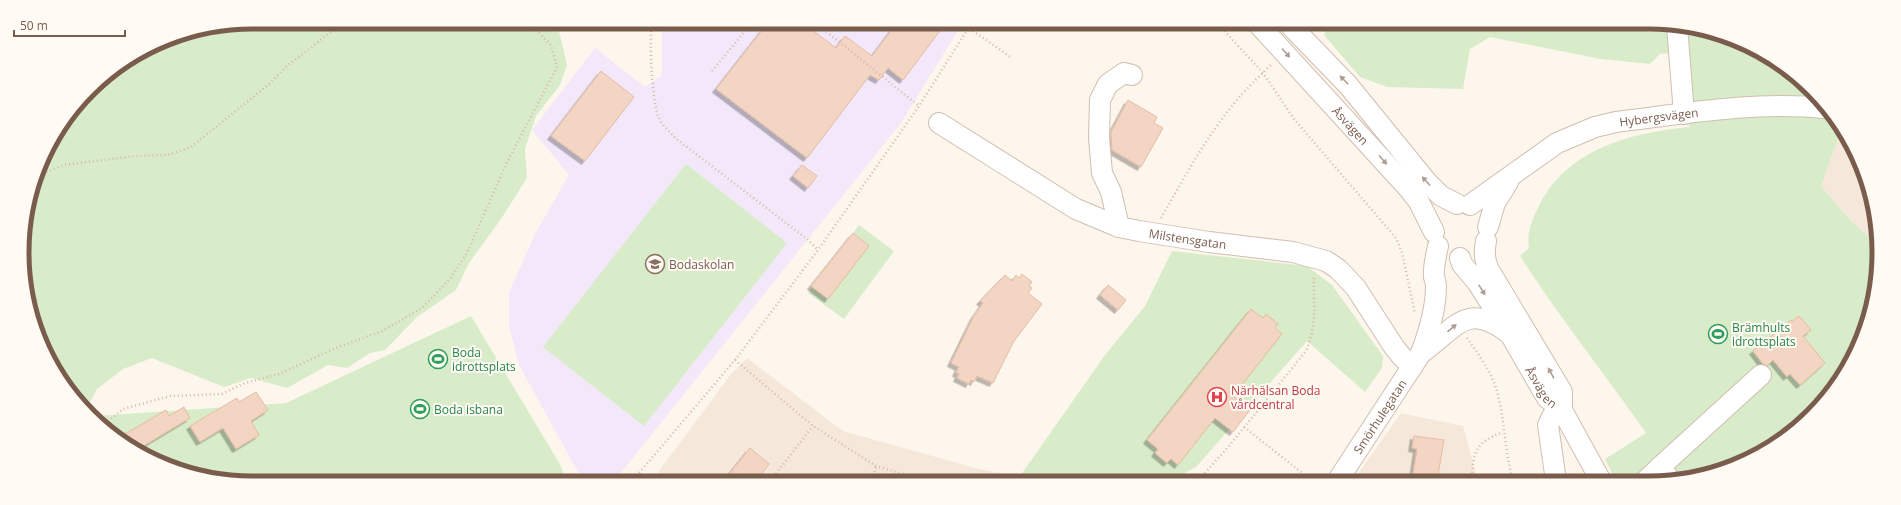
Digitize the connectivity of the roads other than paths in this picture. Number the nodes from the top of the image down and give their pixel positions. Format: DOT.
graph roads {
  1 [pos="1263,29"];
  2 [pos="1294,29"];
  3 [pos="1677,31"];
  4 [pos="1132,75"];
  5 [pos="1819,108"];
  6 [pos="1684,114"];
  7 [pos="939,124"];
  8 [pos="1510,178"];
  9 [pos="1463,205"];
  10 [pos="1119,227"];
  11 [pos="1487,234"];
  12 [pos="1436,239"];
  13 [pos="1459,258"];
  14 [pos="1436,285"];
  15 [pos="1510,334"];
  16 [pos="1417,359"];
  17 [pos="1761,375"];
  18 [pos="1562,410"];
  19 [pos="1666,474"];
  20 [pos="1341,476"];
  21 [pos="1555,476"];
  22 [pos="1598,476"];
  1 -- 12 [label="street, Åsvägen, one-way"];
  9 -- 2 [label="street, Åsvägen, one-way"];
  3 -- 6 [label="street"];
  4 -- 10 [label="street"];
  5 -- 6 [label="street, Hybergsvägen"];
  6 -- 8 [label="street, Hybergsvägen"];
  7 -- 10 [label="street, Milstensgatan"];
  8 -- 9 [label="street, Hybergsvägen"];
  8 -- 11 [label="street, Hybergsvägen"];
  9 -- 11 [label="street"];
  9 -- 12 [label="street"];
  10 -- 16 [label="street, Milstensgatan"];
  11 -- 13 [label="street"];
  18 -- 11 [label="street, Åsvägen, one-way"];
  12 -- 13 [label="street"];
  12 -- 14 [label="street, Smörhulegatan"];
  13 -- 14 [label="street"];
  13 -- 15 [label="street, Åsvägen, one-way"];
  14 -- 16 [label="street, Smörhulegatan"];
  16 -- 15 [label="street, Smörhulegatan, one-way"];
  15 -- 18 [label="street, Åsvägen"];
  16 -- 20 [label="street, Smörhulegatan"];
  17 -- 19 [label="street"];
  18 -- 21 [label="street"];
  18 -- 22 [label="street, Åsvägen"];
}
